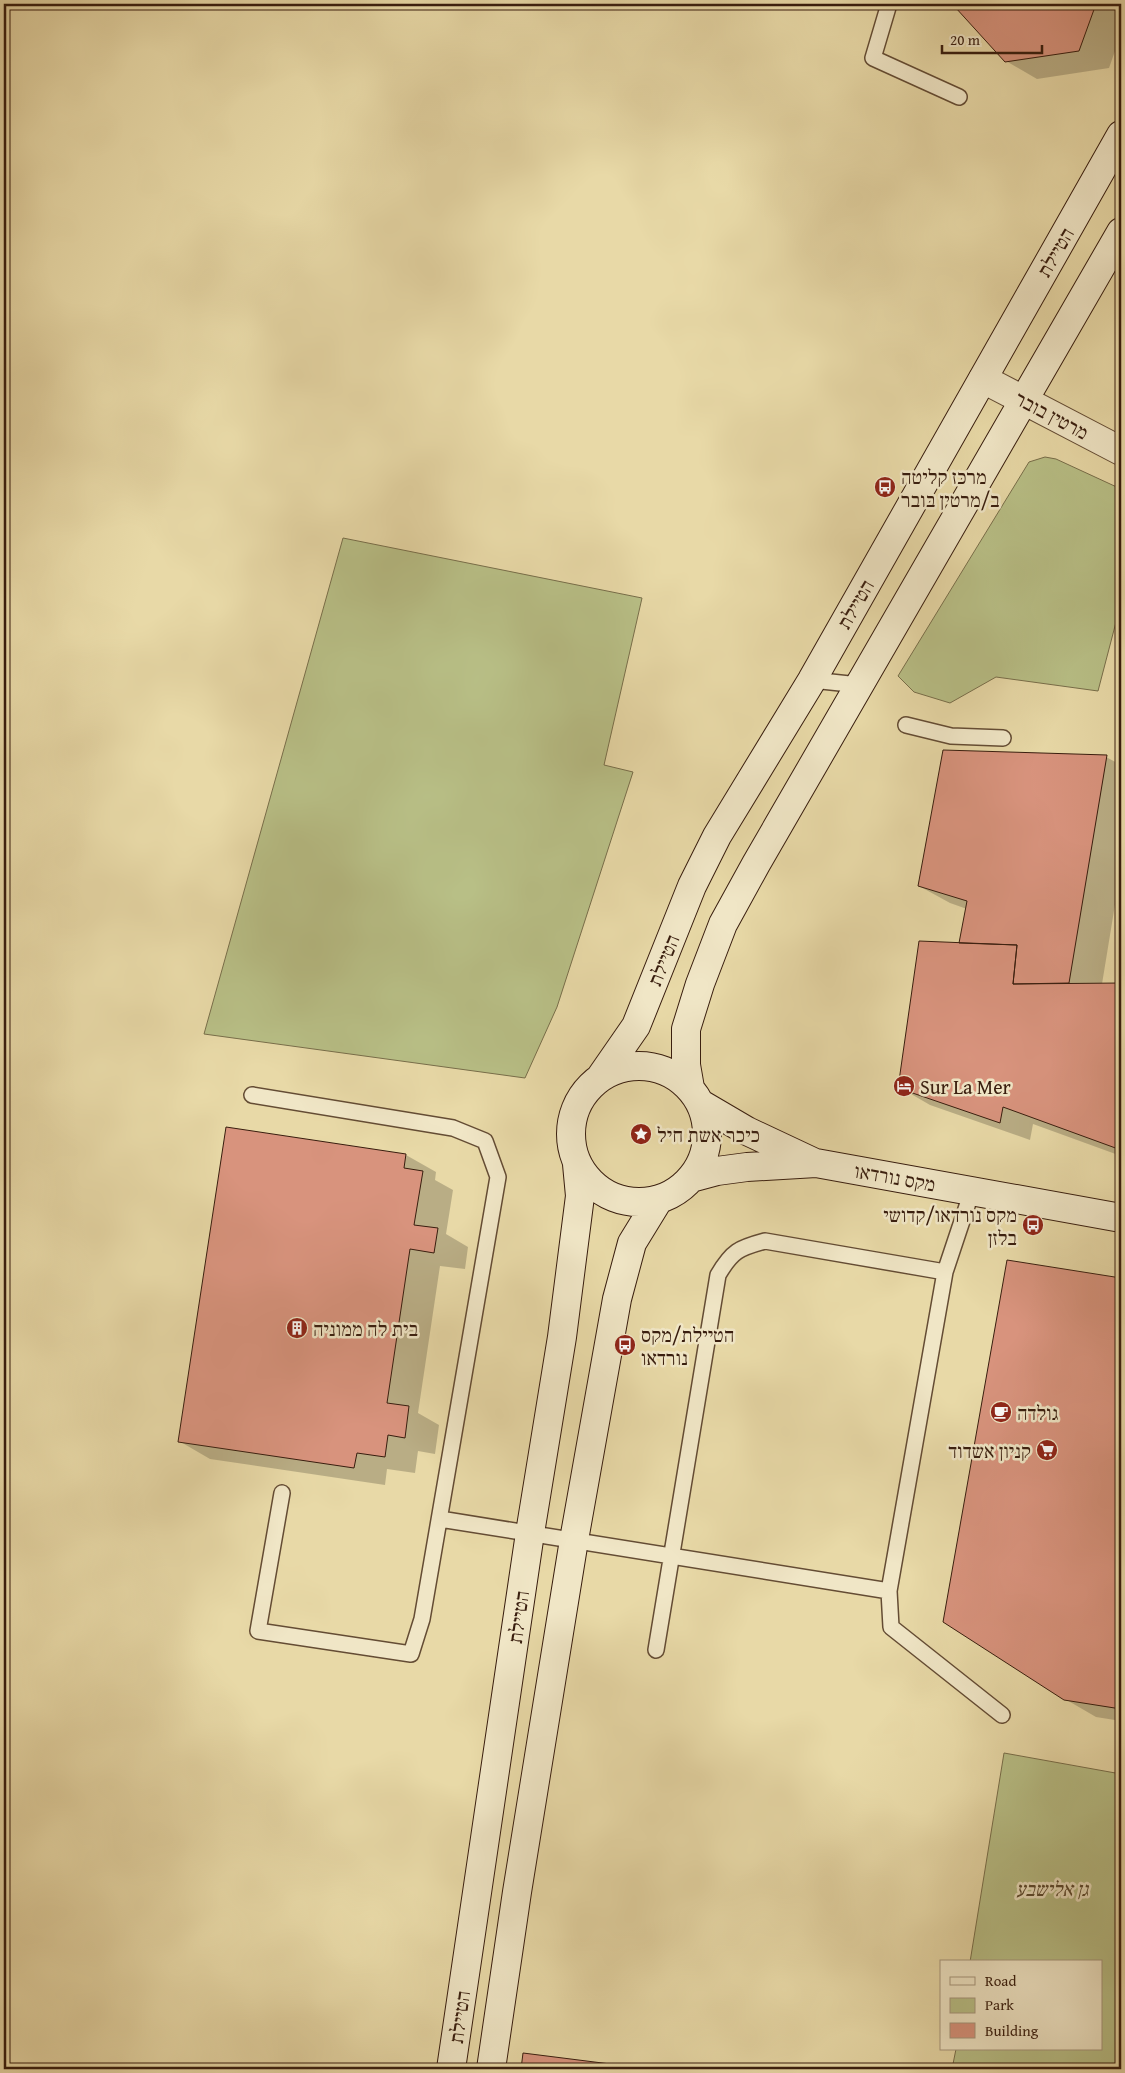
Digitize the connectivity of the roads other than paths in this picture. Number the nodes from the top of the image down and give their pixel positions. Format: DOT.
graph roads {
  1 [pos="889,4"];
  2 [pos="959,97"];
  3 [pos="1121,135"];
  4 [pos="1121,232"];
  5 [pos="983,379"];
  6 [pos="1023,399"];
  7 [pos="1121,451"];
  8 [pos="812,680"];
  9 [pos="859,686"];
  10 [pos="906,725"];
  11 [pos="1004,738"];
  12 [pos="600,1078"];
  13 [pos="252,1095"];
  14 [pos="696,1096"];
  15 [pos="816,1163"];
  16 [pos="577,1164"];
  17 [pos="691,1178"];
  18 [pos="972,1191"];
  19 [pos="659,1199"];
  20 [pos="1121,1218"];
  21 [pos="945,1272"];
  22 [pos="282,1493"];
  23 [pos="440,1519"];
  24 [pos="530,1533"];
  25 [pos="574,1540"];
  26 [pos="672,1556"];
  27 [pos="889,1591"];
  28 [pos="656,1650"];
  29 [pos="1002,1715"];
  30 [pos="451,2069"];
  31 [pos="491,2069"];
  1 -- 2 [label="lane"];
  3 -- 5 [label="main road, הטיילת"];
  4 -- 6 [label="main road"];
  5 -- 6 [label="main road, מרטין בובר"];
  5 -- 8 [label="main road, הטיילת"];
  6 -- 7 [label="main road, מרטין בובר"];
  6 -- 9 [label="main road"];
  8 -- 9 [label="lane"];
  8 -- 12 [label="main road, הטיילת"];
  9 -- 14 [label="main road"];
  10 -- 11 [label="lane"];
  12 -- 14 [label="main road"];
  12 -- 16 [label="main road"];
  13 -- 23 [label="lane"];
  14 -- 15 [label="main road, מקס נורדאו"];
  14 -- 17 [label="main road"];
  15 -- 17 [label="main road, מקס נורדאו"];
  15 -- 18 [label="main road, מקס נורדאו"];
  16 -- 19 [label="main road"];
  16 -- 24 [label="main road, הטיילת"];
  17 -- 19 [label="main road"];
  18 -- 20 [label="main road, מקס נורדאו"];
  18 -- 21 [label="lane"];
  19 -- 25 [label="main road, הטיילת"];
  21 -- 26 [label="lane"];
  21 -- 27 [label="lane"];
  22 -- 23 [label="lane"];
  23 -- 24 [label="lane"];
  24 -- 25 [label="lane"];
  24 -- 30 [label="main road, הטיילת"];
  25 -- 26 [label="lane"];
  25 -- 31 [label="main road, הטיילת"];
  26 -- 27 [label="lane"];
  26 -- 28 [label="lane"];
  27 -- 29 [label="lane"];
}
